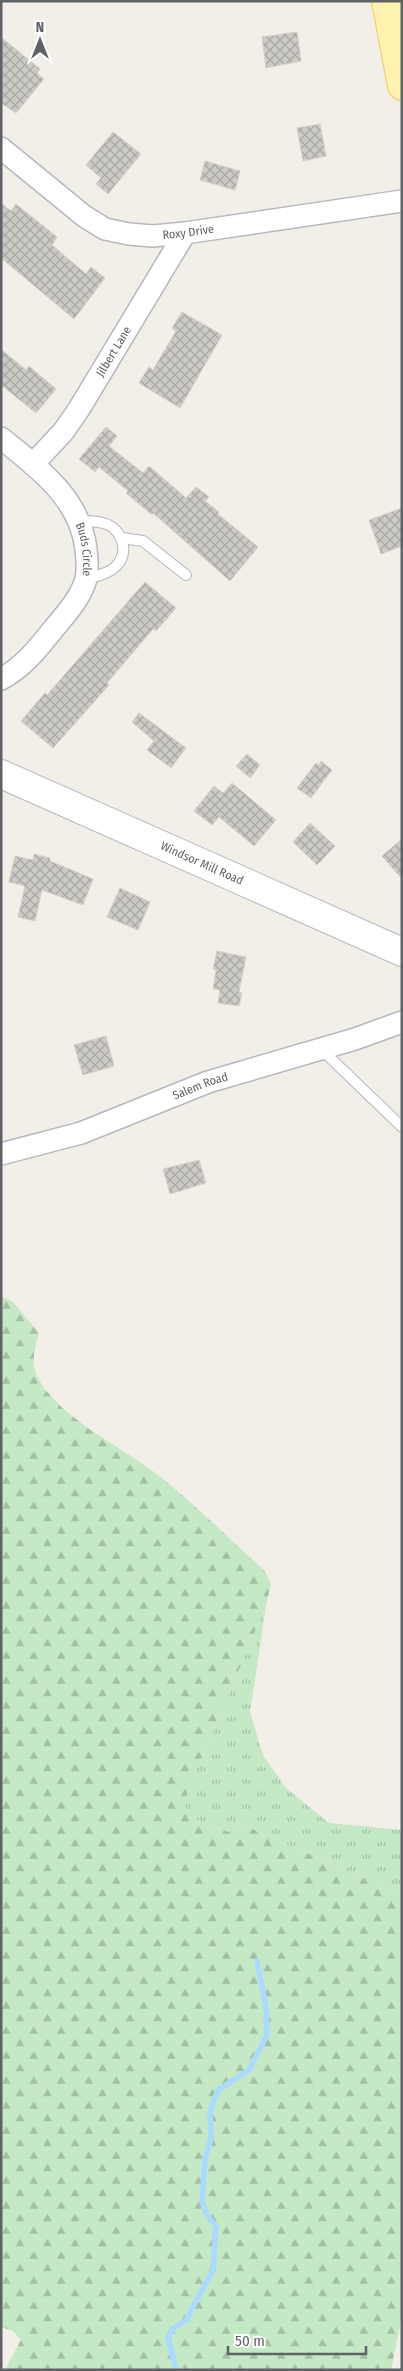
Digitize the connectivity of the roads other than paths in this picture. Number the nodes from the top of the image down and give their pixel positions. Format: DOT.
graph roads {
  1 [pos="386,1"];
  2 [pos="402,86"];
  3 [pos="1,148"];
  4 [pos="402,201"];
  5 [pos="185,233"];
  6 [pos="1,438"];
  7 [pos="33,464"];
  8 [pos="79,521"];
  9 [pos="122,538"];
  10 [pos="186,575"];
  11 [pos="86,579"];
  12 [pos="1,679"];
  13 [pos="1,774"];
  14 [pos="402,952"];
  15 [pos="402,1022"];
  16 [pos="321,1049"];
  17 [pos="402,1127"];
  18 [pos="1,1154"];
  1 -- 2 [label="main road"];
  3 -- 5 [label="street, Roxy Drive"];
  4 -- 5 [label="street, Roxy Drive"];
  5 -- 7 [label="street, Jilbert Lane"];
  6 -- 7 [label="street, Buds Circle"];
  7 -- 8 [label="street, Buds Circle"];
  8 -- 9 [label="lane"];
  8 -- 11 [label="street, Buds Circle"];
  9 -- 10 [label="lane"];
  9 -- 11 [label="lane"];
  11 -- 12 [label="street, Buds Circle"];
  13 -- 14 [label="main road, Windsor Mill Road"];
  15 -- 16 [label="street, Salem Road"];
  16 -- 17 [label="lane"];
  16 -- 18 [label="street, Salem Road"];
}
